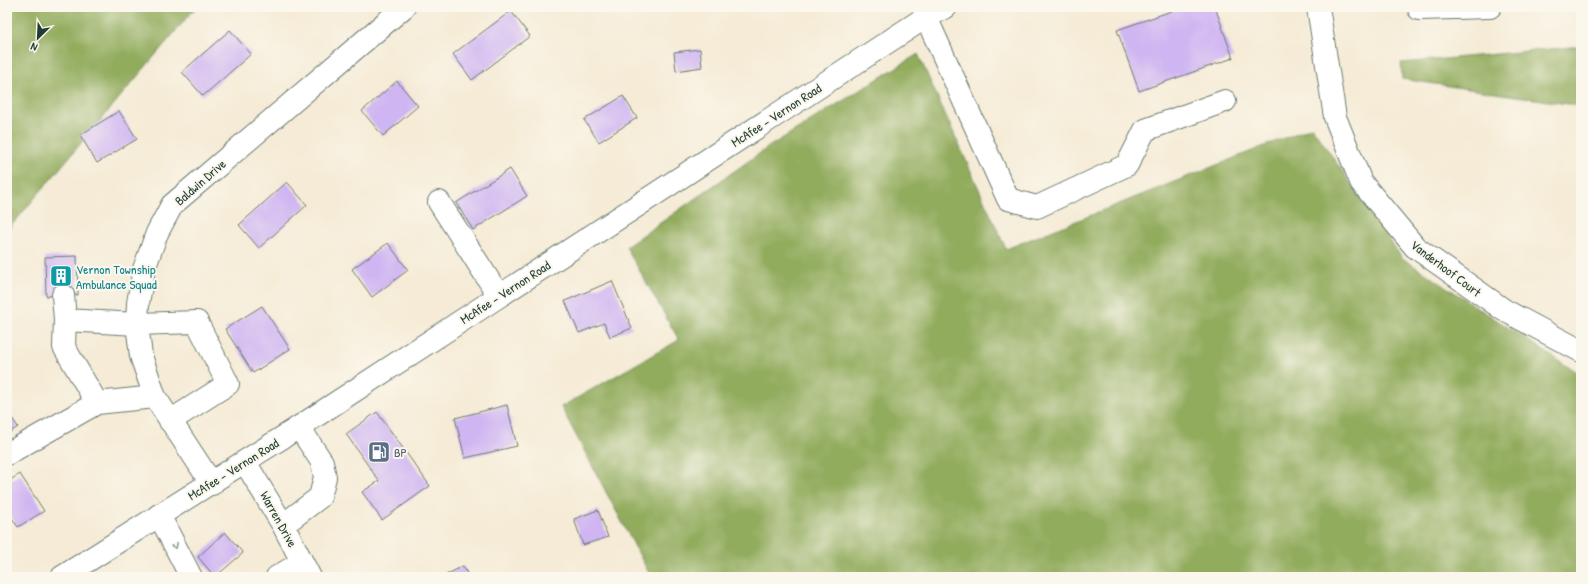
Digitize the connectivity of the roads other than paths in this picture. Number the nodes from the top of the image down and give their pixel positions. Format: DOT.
graph roads {
  1 [pos="404,7"];
  2 [pos="946,7"];
  3 [pos="1318,7"];
  4 [pos="1419,7"];
  5 [pos="1490,7"];
  6 [pos="926,17"];
  7 [pos="1225,101"];
  8 [pos="439,202"];
  9 [pos="64,295"];
  10 [pos="499,296"];
  11 [pos="65,320"];
  12 [pos="137,324"];
  13 [pos="1581,351"];
  14 [pos="155,397"];
  15 [pos="97,403"];
  16 [pos="170,421"];
  17 [pos="299,427"];
  18 [pos="7,454"];
  19 [pos="246,462"];
  20 [pos="212,484"];
  21 [pos="160,515"];
  22 [pos="283,525"];
  23 [pos="306,569"];
  24 [pos="62,577"];
  25 [pos="191,577"];
  26 [pos="277,577"];
  1 -- 12 [label="street, Baldwin Drive"];
  2 -- 6 [label="street, McAfee - Vernon Road"];
  3 -- 13 [label="street, Vanderhoof Court"];
  4 -- 5 [label="street"];
  6 -- 7 [label="street"];
  6 -- 10 [label="street, McAfee - Vernon Road"];
  8 -- 10 [label="street"];
  9 -- 11 [label="street"];
  10 -- 17 [label="street, McAfee - Vernon Road"];
  11 -- 12 [label="street"];
  11 -- 15 [label="street"];
  12 -- 14 [label="street, Baldwin Drive"];
  12 -- 16 [label="street"];
  14 -- 15 [label="street"];
  14 -- 16 [label="street, Baldwin Drive"];
  15 -- 18 [label="street"];
  16 -- 20 [label="street, Baldwin Drive"];
  17 -- 19 [label="street, McAfee - Vernon Road"];
  17 -- 22 [label="street"];
  19 -- 20 [label="street, McAfee - Vernon Road"];
  19 -- 22 [label="street, Warren Drive"];
  20 -- 21 [label="street, McAfee - Vernon Road"];
  21 -- 24 [label="street, McAfee - Vernon Road"];
  21 -- 25 [label="street, one-way"];
  22 -- 23 [label="street, Warren Drive"];
  23 -- 26 [label="street"];
}
